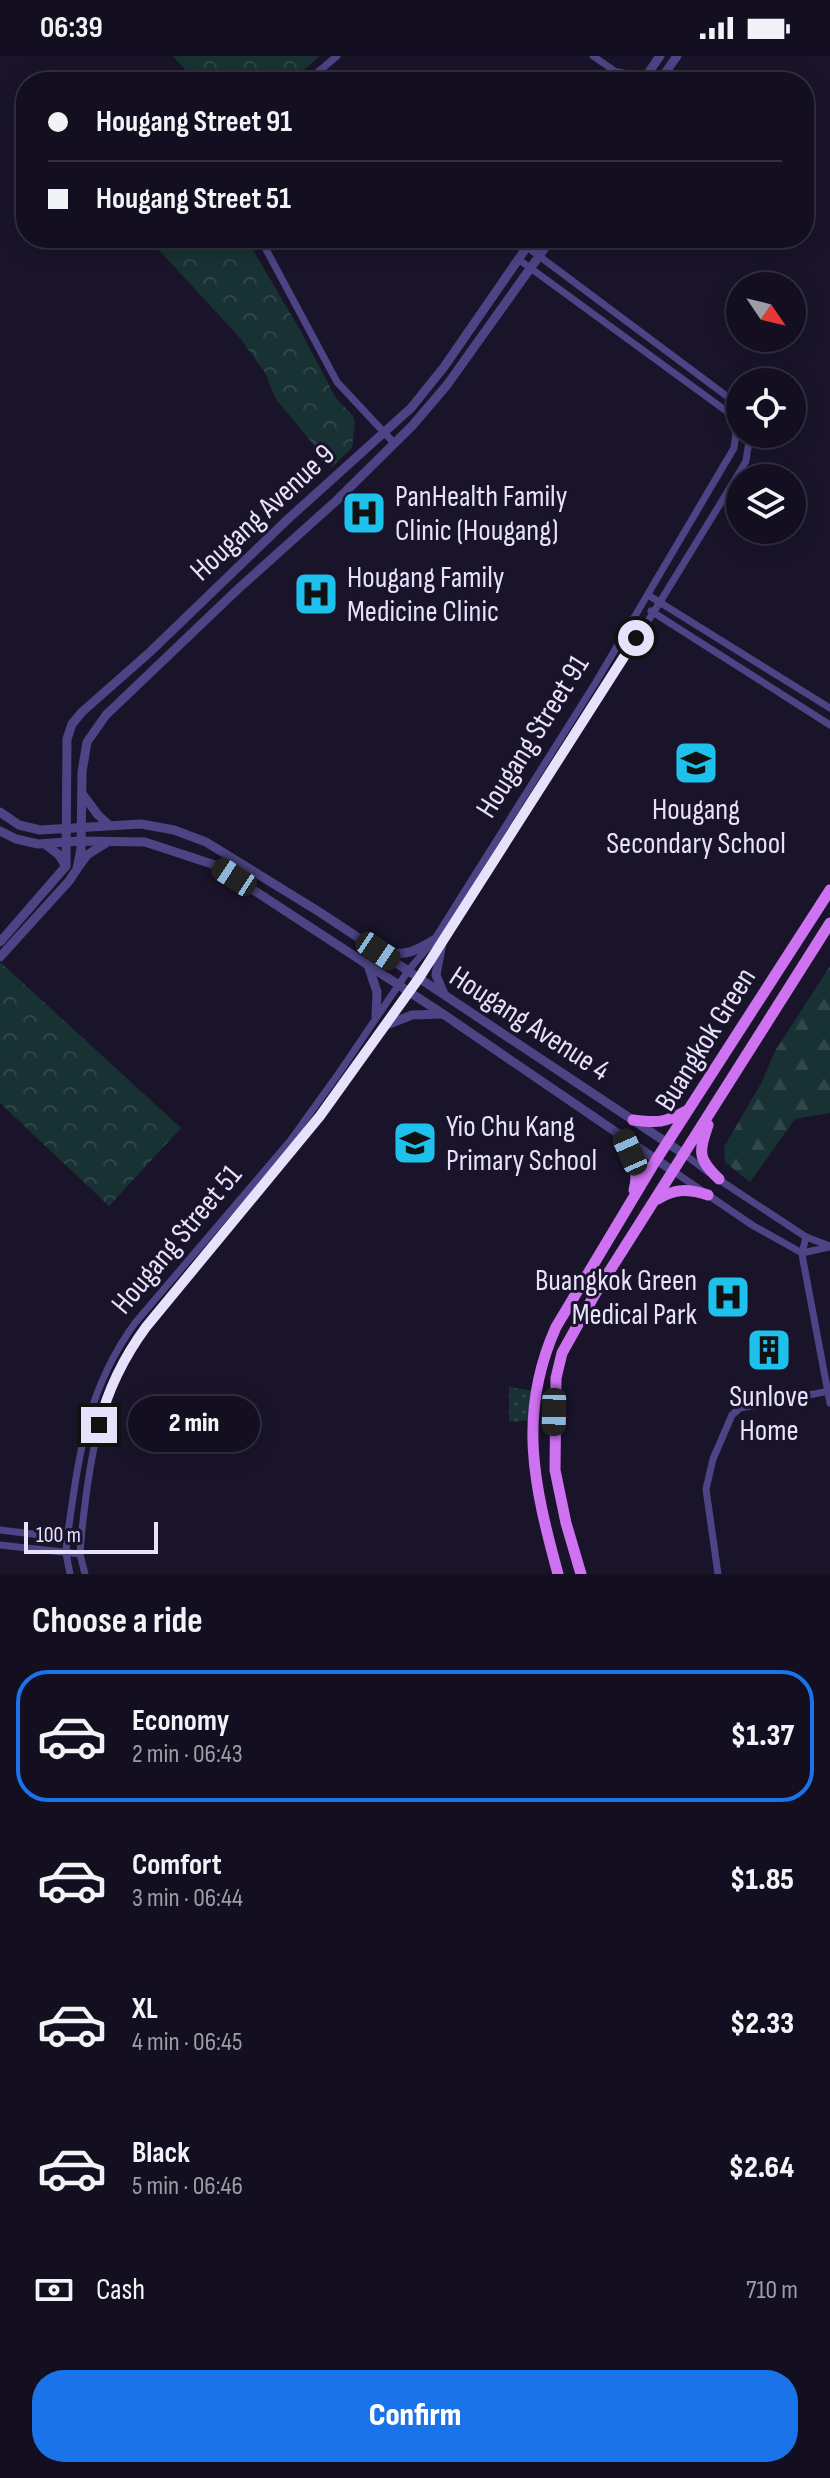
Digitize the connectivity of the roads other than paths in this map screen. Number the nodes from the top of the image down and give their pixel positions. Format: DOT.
graph roads {
  1 [pos="337,56"];
  2 [pos="593,56"];
  3 [pos="318,72"];
  4 [pos="616,72"];
  5 [pos="265,248"];
  6 [pos="526,248"];
  7 [pos="534,248"];
  8 [pos="545,248"];
  9 [pos="539,256"];
  10 [pos="518,259"];
  11 [pos="531,268"];
  12 [pos="726,396"];
  13 [pos="382,432"];
  14 [pos="394,443"];
  15 [pos="748,448"];
  16 [pos="681,540"];
  17 [pos="693,548"];
  18 [pos="648,595"];
  19 [pos="660,602"];
  20 [pos="643,605"];
  21 [pos="653,612"];
  22 [pos="830,708"];
  23 [pos="830,725"];
  24 [pos="83,795"];
  25 [pos="67,805"];
  26 [pos="0,812"];
  27 [pos="109,825"];
  28 [pos="82,827"];
  29 [pos="67,829"];
  30 [pos="46,830"];
  31 [pos="0,831"];
  32 [pos="81,841"];
  33 [pos="110,841"];
  34 [pos="67,842"];
  35 [pos="45,844"];
  36 [pos="71,868"];
  37 [pos="830,890"];
  38 [pos="830,923"];
  39 [pos="438,941"];
  40 [pos="0,942"];
  41 [pos="378,951"];
  42 [pos="0,957"];
  43 [pos="368,965"];
  44 [pos="408,971"];
  45 [pos="419,978"];
  46 [pos="398,985"];
  47 [pos="409,992"];
  48 [pos="444,994"];
  49 [pos="443,1014"];
  50 [pos="376,1016"];
  51 [pos="384,1026"];
  52 [pos="714,1105"];
  53 [pos="690,1108"];
  54 [pos="633,1120"];
  55 [pos="623,1137"];
  56 [pos="667,1143"];
  57 [pos="684,1154"];
  58 [pos="656,1160"];
  59 [pos="673,1171"];
  60 [pos="719,1179"];
  61 [pos="708,1195"];
  62 [pos="630,1202"];
  63 [pos="655,1202"];
  64 [pos="806,1237"];
  65 [pos="830,1247"];
  66 [pos="802,1253"];
  67 [pos="829,1391"];
  68 [pos="830,1403"];
  69 [pos="0,1530"];
  70 [pos="67,1539"];
  71 [pos="81,1540"];
  72 [pos="0,1545"];
  73 [pos="66,1553"];
  74 [pos="80,1554"];
  75 [pos="70,1574"];
  76 [pos="85,1574"];
  77 [pos="558,1574"];
  78 [pos="581,1574"];
  79 [pos="718,1574"];
  1 -- 3 [label="street"];
  2 -- 4 [label="street"];
  5 -- 13 [label="street"];
  6 -- 10 [label="street, Hougang Avenue 9"];
  7 -- 9 [label="street"];
  8 -- 9 [label="street, Hougang Avenue 9"];
  9 -- 11 [label="street, Hougang Avenue 9"];
  9 -- 12 [label="street"];
  10 -- 11 [label="street, Hougang Street 91"];
  10 -- 13 [label="street, Hougang Avenue 9"];
  11 -- 14 [label="street, Hougang Avenue 9"];
  11 -- 16 [label="street, Hougang Street 91"];
  13 -- 14 [label="street"];
  13 -- 25 [label="street, Hougang Avenue 9"];
  14 -- 24 [label="street, Hougang Avenue 9"];
  15 -- 17 [label="street, Hougang Street 91"];
  16 -- 17 [label="street"];
  16 -- 18 [label="street, Hougang Street 91"];
  17 -- 19 [label="street, Hougang Street 91"];
  18 -- 19 [label="street"];
  18 -- 20 [label="street, Hougang Street 91"];
  19 -- 21 [label="street, Hougang Street 91"];
  19 -- 22 [label="street"];
  20 -- 21 [label="street"];
  20 -- 39 [label="street, Hougang Street 91"];
  21 -- 23 [label="street"];
  21 -- 39 [label="street, Hougang Street 91"];
  24 -- 27 [label="street"];
  24 -- 28 [label="street, Hougang Avenue 9"];
  25 -- 29 [label="street, Hougang Avenue 9"];
  25 -- 30 [label="street"];
  26 -- 30 [label="street, Hougang Avenue 4"];
  27 -- 28 [label="street, Hougang Avenue 4"];
  27 -- 41 [label="street, Hougang Avenue 4"];
  28 -- 29 [label="street, Hougang Avenue 4"];
  28 -- 32 [label="street, Hougang Avenue 9"];
  29 -- 30 [label="street, Hougang Avenue 4"];
  29 -- 34 [label="street, Hougang Avenue 9"];
  31 -- 35 [label="street, Hougang Avenue 4"];
  32 -- 33 [label="street, Hougang Avenue 4"];
  32 -- 34 [label="street, Hougang Avenue 4"];
  32 -- 36 [label="street, Hougang Avenue 9"];
  33 -- 36 [label="street"];
  33 -- 43 [label="street, Hougang Avenue 4"];
  34 -- 35 [label="street, Hougang Avenue 4"];
  34 -- 36 [label="street, Hougang Avenue 9"];
  35 -- 36 [label="street"];
  36 -- 40 [label="street"];
  36 -- 42 [label="street"];
  37 -- 53 [label="main road, Buangkok Green"];
  38 -- 52 [label="main road, Buangkok Green"];
  39 -- 41 [label="street"];
  39 -- 44 [label="street, Hougang Street 91"];
  39 -- 45 [label="street, Hougang Street 91"];
  39 -- 48 [label="street"];
  41 -- 44 [label="street, Hougang Avenue 4"];
  43 -- 46 [label="street, Hougang Avenue 4"];
  43 -- 50 [label="street"];
  44 -- 45 [label="street, Hougang Avenue 4"];
  44 -- 46 [label="street, Hougang Street 51"];
  45 -- 47 [label="street, Hougang Street 51"];
  45 -- 48 [label="street, Hougang Avenue 4"];
  46 -- 47 [label="street, Hougang Avenue 4"];
  46 -- 50 [label="street, Hougang Street 51"];
  47 -- 49 [label="street, Hougang Avenue 4"];
  47 -- 51 [label="street, Hougang Street 51"];
  48 -- 54 [label="street, Hougang Avenue 4"];
  49 -- 51 [label="street"];
  49 -- 55 [label="street, Hougang Avenue 4"];
  50 -- 70 [label="street, Hougang Street 51"];
  51 -- 71 [label="street, Hougang Street 51"];
  52 -- 57 [label="main road, Buangkok Green"];
  52 -- 60 [label="main road"];
  53 -- 54 [label="main road"];
  53 -- 56 [label="main road, Buangkok Green"];
  54 -- 56 [label="street, Hougang Avenue 4"];
  55 -- 58 [label="street, Hougang Avenue 4"];
  55 -- 62 [label="main road"];
  56 -- 57 [label="street, Hougang Avenue 4"];
  56 -- 58 [label="main road, Buangkok Green"];
  57 -- 59 [label="main road, Buangkok Green"];
  57 -- 60 [label="street"];
  58 -- 59 [label="street, Hougang Avenue 4"];
  58 -- 62 [label="main road, Buangkok Green"];
  59 -- 61 [label="street"];
  59 -- 63 [label="main road, Buangkok Green"];
  60 -- 64 [label="street"];
  61 -- 63 [label="main road"];
  61 -- 66 [label="street"];
  62 -- 77 [label="main road, Buangkok Green"];
  63 -- 78 [label="main road, Buangkok Green"];
  64 -- 65 [label="street"];
  64 -- 66 [label="street"];
  65 -- 66 [label="street"];
  66 -- 67 [label="street"];
  67 -- 68 [label="street"];
  67 -- 79 [label="street"];
  69 -- 70 [label="street"];
  70 -- 71 [label="street"];
  70 -- 73 [label="street, Hougang Street 51"];
  71 -- 74 [label="street, Hougang Street 51"];
  72 -- 73 [label="street"];
  73 -- 74 [label="street"];
  73 -- 75 [label="street, Hougang Street 51"];
  74 -- 76 [label="street, Hougang Street 51"];
}
